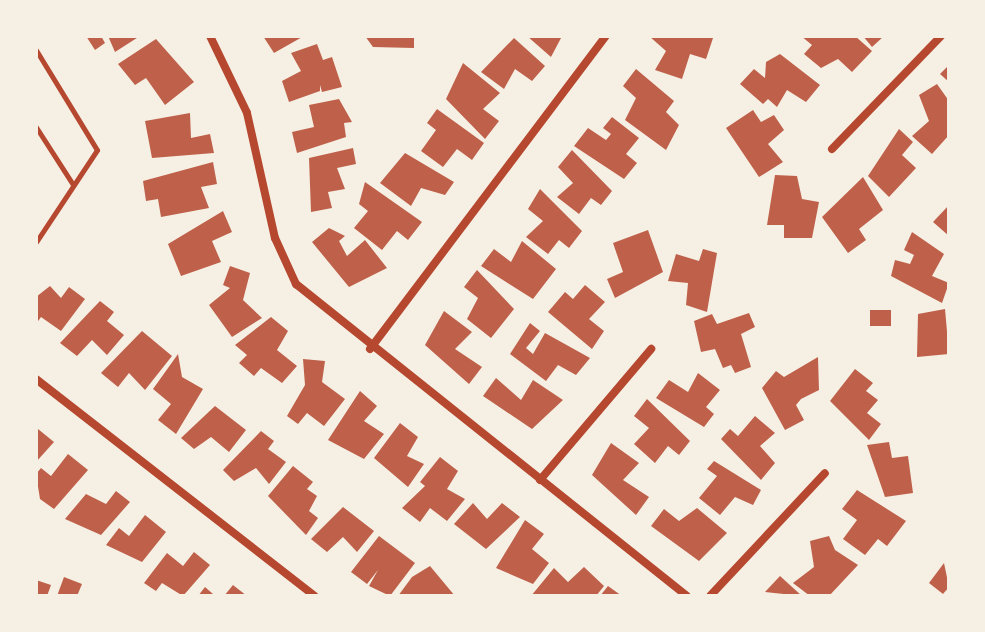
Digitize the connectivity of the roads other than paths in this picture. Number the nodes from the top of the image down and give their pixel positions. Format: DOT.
graph roads {
  1 [pos="210,36"];
  2 [pos="606,36"];
  3 [pos="941,36"];
  4 [pos="36,50"];
  5 [pos="36,127"];
  6 [pos="832,149"];
  7 [pos="73,184"];
  8 [pos="36,242"];
  9 [pos="370,349"];
  10 [pos="651,349"];
  11 [pos="36,379"];
  12 [pos="825,473"];
  13 [pos="540,480"];
  14 [pos="315,596"];
  15 [pos="687,596"];
  16 [pos="710,596"];
  1 -- 9 [label="street"];
  2 -- 9 [label="street"];
  3 -- 6 [label="street"];
  4 -- 7 [label="lane"];
  5 -- 7 [label="lane"];
  7 -- 8 [label="lane"];
  9 -- 13 [label="street"];
  10 -- 13 [label="street"];
  11 -- 14 [label="street"];
  12 -- 16 [label="street"];
  13 -- 15 [label="street"];
}
